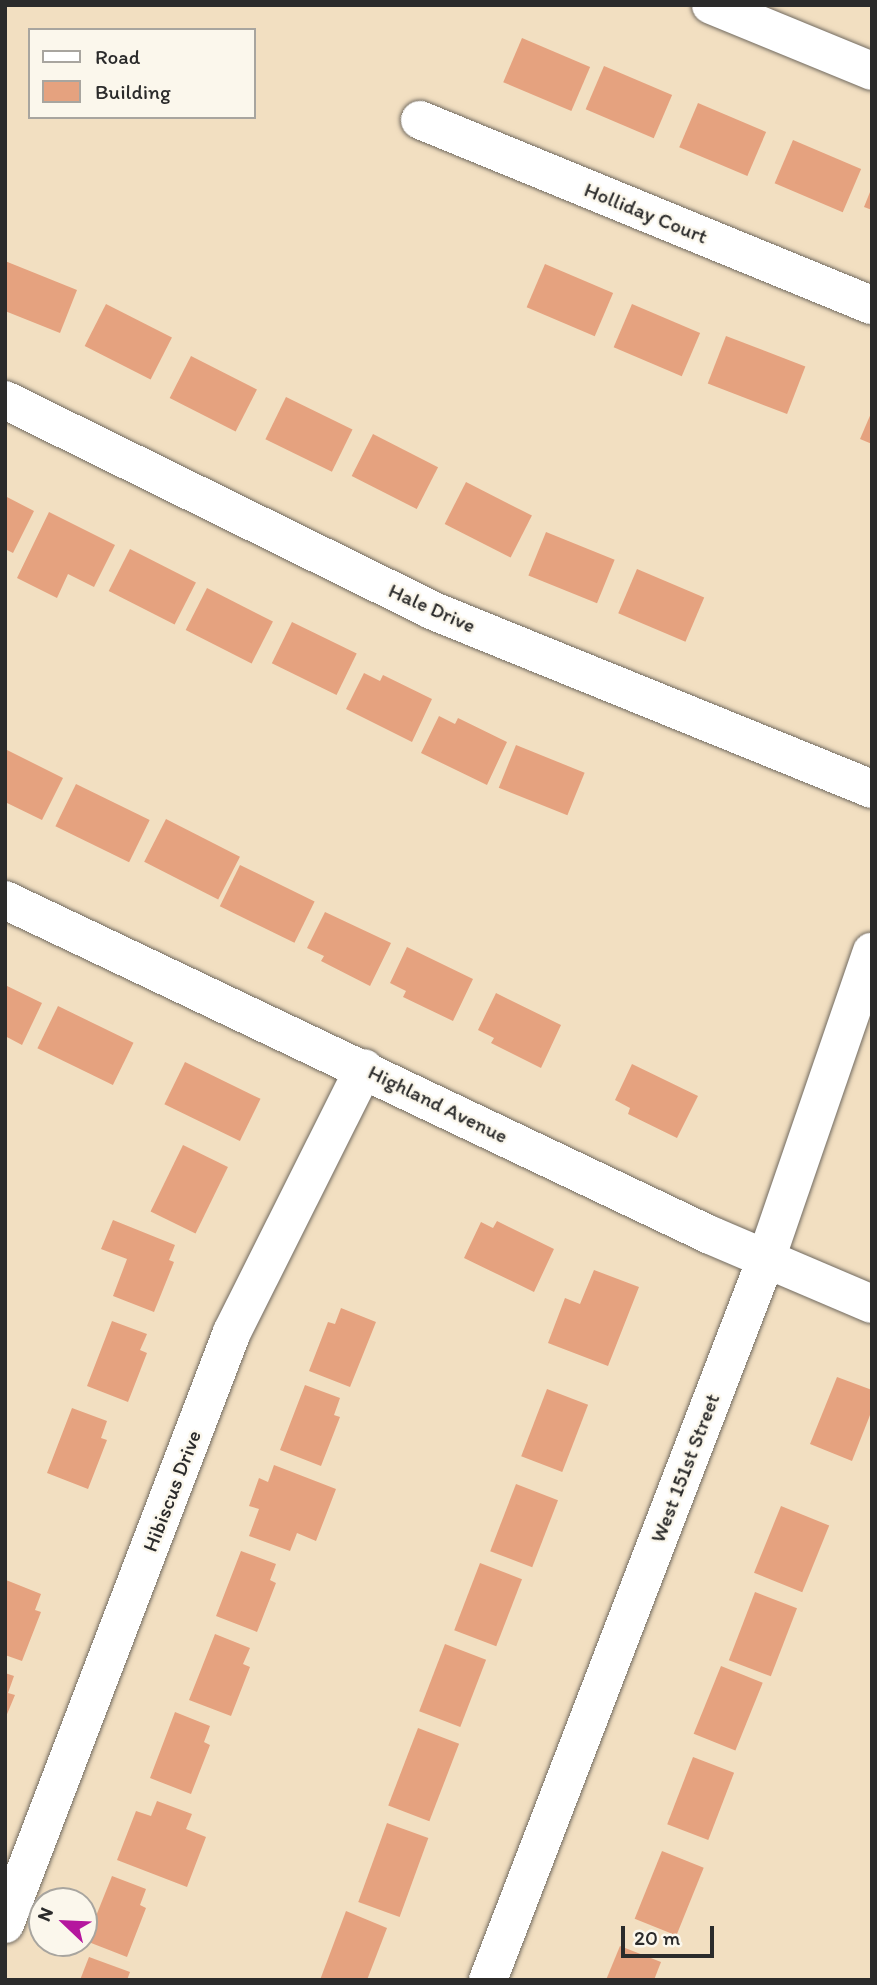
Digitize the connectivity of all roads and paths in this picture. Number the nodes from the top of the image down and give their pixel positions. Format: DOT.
graph roads {
  1 [pos="711,5"];
  2 [pos="872,71"];
  3 [pos="420,120"];
  4 [pos="872,305"];
  5 [pos="5,400"];
  6 [pos="872,789"];
  7 [pos="5,900"];
  8 [pos="872,952"];
  9 [pos="364,1068"];
  10 [pos="766,1259"];
  11 [pos="872,1304"];
  12 [pos="5,1924"];
  13 [pos="488,1980"];
  1 -- 2 [label="street"];
  3 -- 4 [label="street, Holliday Court"];
  5 -- 6 [label="street, Hale Drive"];
  7 -- 9 [label="street, Highland Avenue"];
  8 -- 10 [label="street, West 151st Street"];
  9 -- 10 [label="street, Highland Avenue"];
  9 -- 12 [label="street, Hibiscus Drive"];
  10 -- 11 [label="street, Highland Avenue"];
  10 -- 13 [label="street, West 151st Street"];
}
